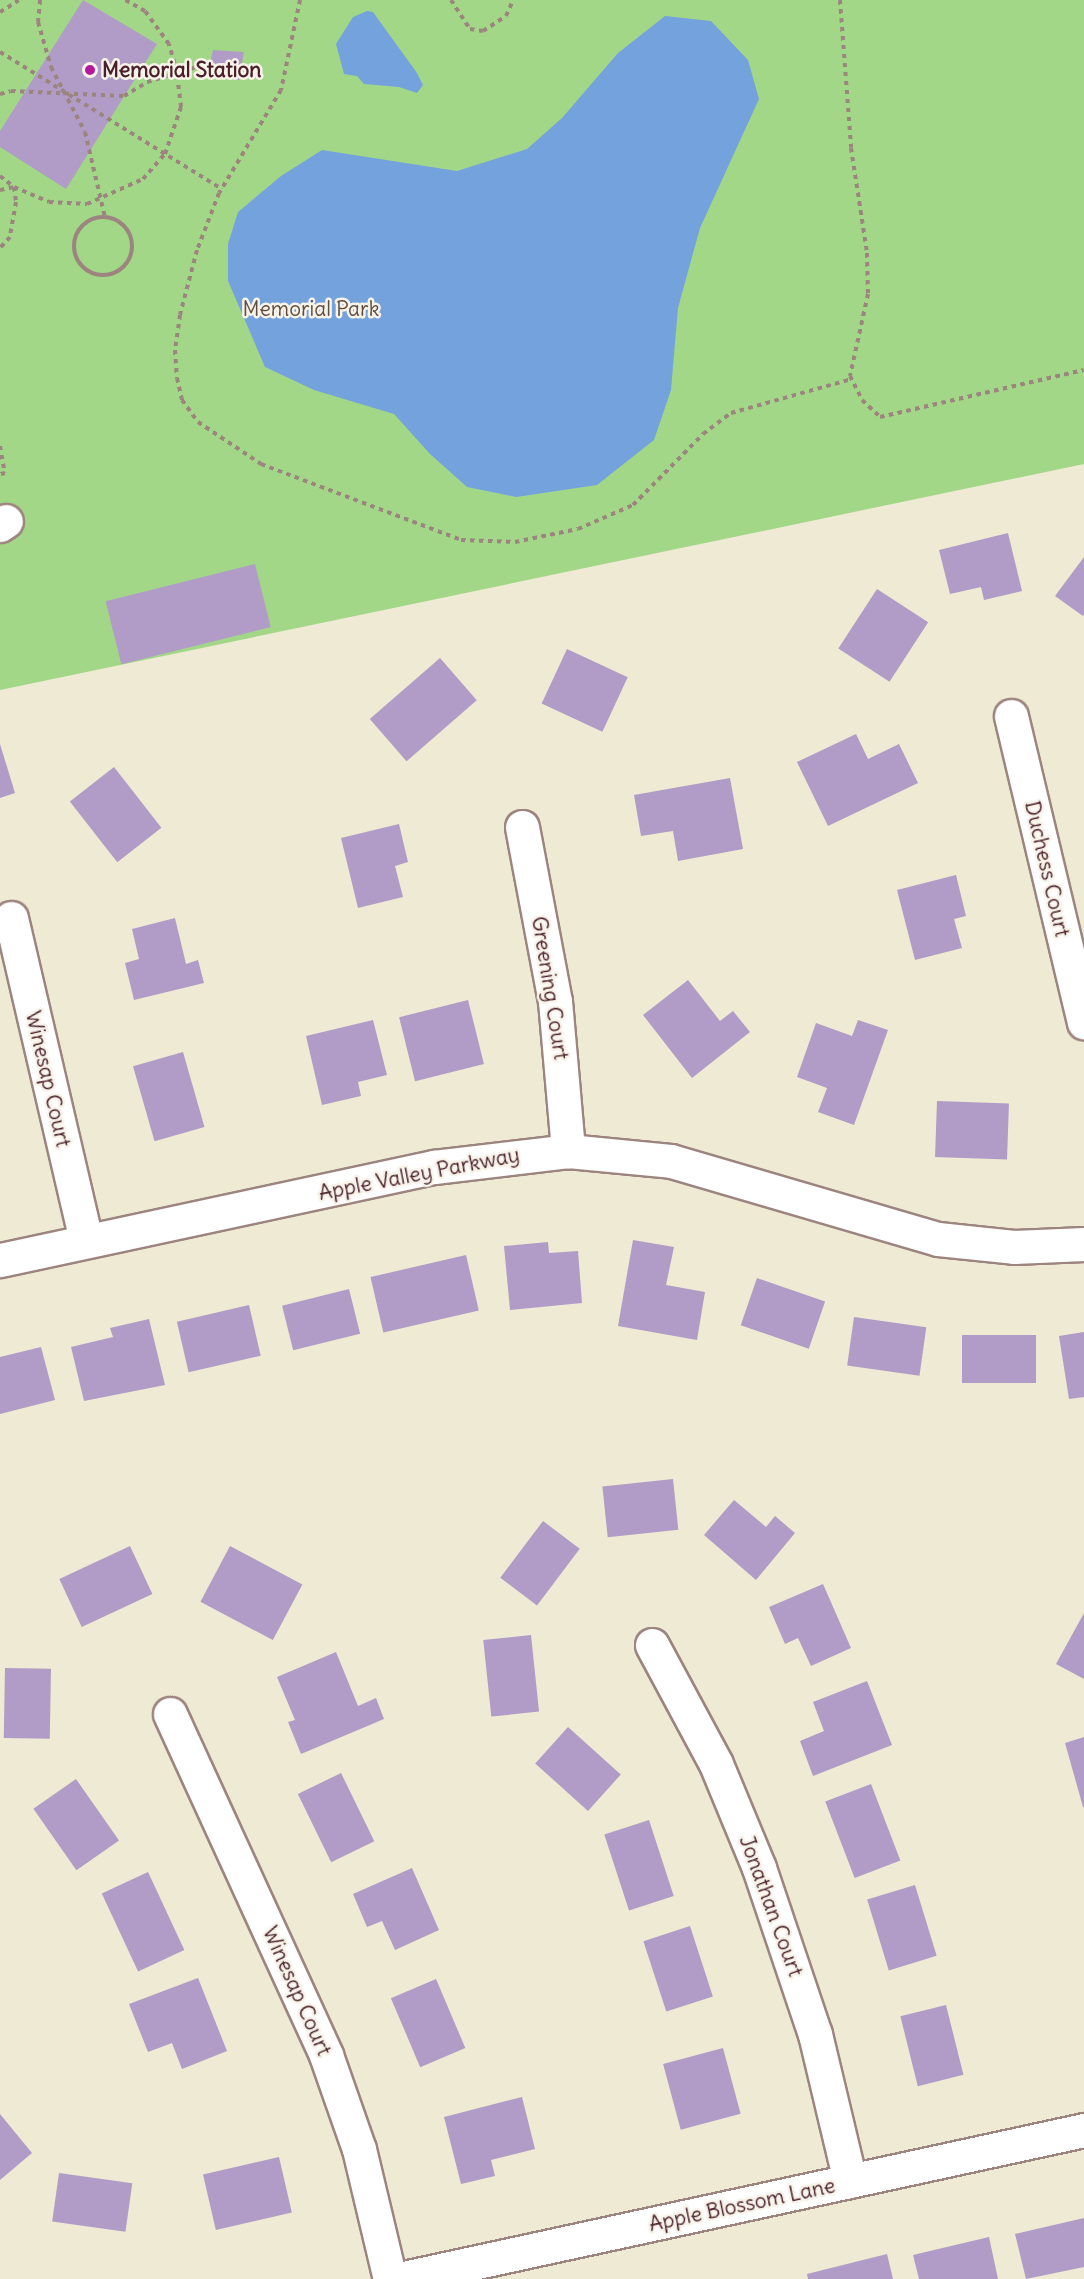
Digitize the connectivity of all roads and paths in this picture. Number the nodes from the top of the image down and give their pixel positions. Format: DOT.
graph roads {
  1 [pos="19,0"];
  2 [pos="40,0"];
  3 [pos="125,0"];
  4 [pos="300,0"];
  5 [pos="451,0"];
  6 [pos="513,0"];
  7 [pos="840,0"];
  8 [pos="0,12"];
  9 [pos="0,52"];
  10 [pos="210,63"];
  11 [pos="177,72"];
  12 [pos="0,94"];
  13 [pos="69,96"];
  14 [pos="163,156"];
  15 [pos="0,176"];
  16 [pos="14,187"];
  17 [pos="222,189"];
  18 [pos="0,190"];
  19 [pos="100,200"];
  20 [pos="105,217"];
  21 [pos="0,248"];
  22 [pos="1084,370"];
  23 [pos="852,379"];
  24 [pos="0,447"];
  25 [pos="0,474"];
  26 [pos="1011,717"];
  27 [pos="522,827"];
  28 [pos="11,918"];
  29 [pos="1084,1022"];
  30 [pos="568,1151"];
  31 [pos="86,1240"];
  32 [pos="1084,1244"];
  33 [pos="0,1260"];
  34 [pos="652,1645"];
  35 [pos="170,1714"];
  36 [pos="1084,2130"];
  37 [pos="850,2181"];
  38 [pos="390,2279"];
  39 [pos="399,2279"];
  1 -- 8 [label="path"];
  2 -- 13 [label="path"];
  3 -- 11 [label="path"];
  4 -- 17 [label="path"];
  5 -- 6 [label="path"];
  7 -- 23 [label="path"];
  9 -- 13 [label="path"];
  10 -- 11 [label="path"];
  11 -- 13 [label="path"];
  11 -- 14 [label="path"];
  12 -- 13 [label="path"];
  13 -- 14 [label="path"];
  13 -- 19 [label="path"];
  14 -- 17 [label="path"];
  14 -- 19 [label="path"];
  15 -- 16 [label="path"];
  16 -- 18 [label="path"];
  16 -- 19 [label="path"];
  16 -- 21 [label="path"];
  17 -- 23 [label="path"];
  19 -- 20 [label="path"];
  20 -- 20 [label="path"];
  22 -- 23 [label="path"];
  24 -- 25 [label="path"];
  26 -- 29 [label="street, Duchess Court"];
  27 -- 30 [label="street, Greening Court"];
  28 -- 31 [label="street, Winesap Court"];
  30 -- 31 [label="street, Apple Valley Parkway"];
  30 -- 32 [label="street, Apple Valley Parkway"];
  31 -- 33 [label="street, Apple Valley Parkway"];
  34 -- 37 [label="street, Jonathan Court"];
  35 -- 38 [label="street, Winesap Court"];
  36 -- 37 [label="street, Apple Blossom Lane"];
  37 -- 39 [label="street, Apple Blossom Lane"];
}
